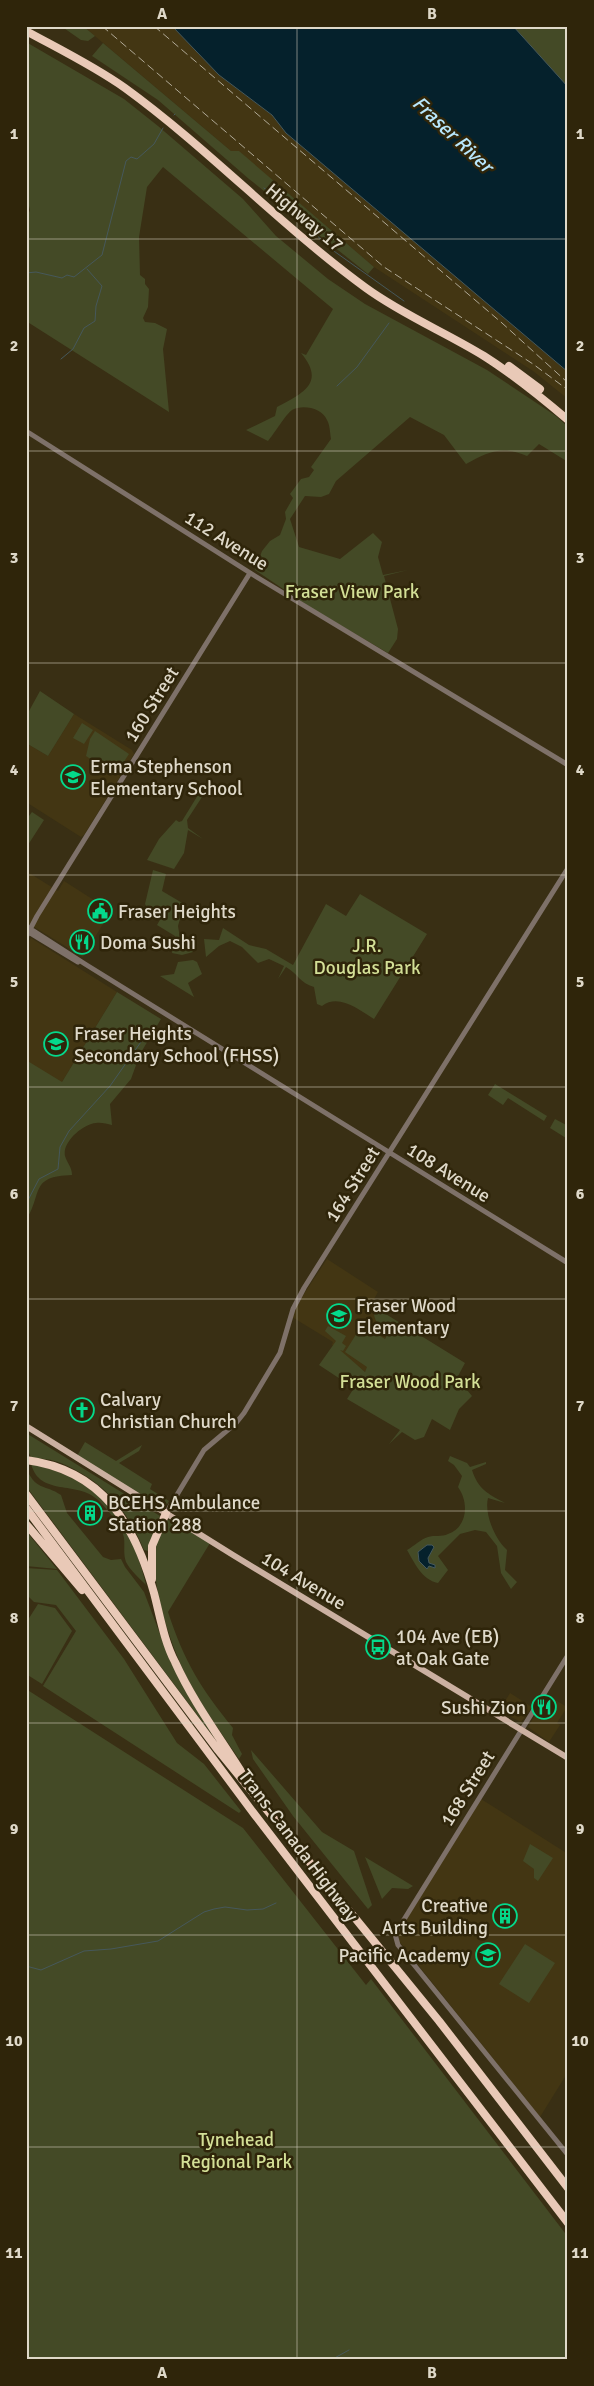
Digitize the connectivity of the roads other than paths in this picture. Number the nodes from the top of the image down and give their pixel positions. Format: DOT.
graph roads {
  1 [pos="27,26"];
  2 [pos="26,31"];
  3 [pos="568,414"];
  4 [pos="568,420"];
  5 [pos="26,430"];
  6 [pos="250,573"];
  7 [pos="568,765"];
  8 [pos="568,868"];
  9 [pos="27,931"];
  10 [pos="389,1152"];
  11 [pos="568,1263"];
  12 [pos="26,1426"];
  13 [pos="29,1460"];
  14 [pos="26,1494"];
  15 [pos="26,1508"];
  16 [pos="166,1513"];
  17 [pos="26,1524"];
  18 [pos="154,1593"];
  19 [pos="129,1648"];
  20 [pos="568,1655"];
  21 [pos="522,1729"];
  22 [pos="568,1758"];
  23 [pos="264,1807"];
  24 [pos="568,2155"];
  25 [pos="568,2188"];
  26 [pos="568,2223"];
  1 -- 3 [label="highway, Highway 17"];
  2 -- 4 [label="highway, Highway 17"];
  5 -- 6 [label="street, 112 Avenue"];
  6 -- 7 [label="street, 112 Avenue"];
  6 -- 9 [label="street, 160 Street"];
  8 -- 10 [label="street, 164 Street"];
  9 -- 10 [label="street, 108 Avenue"];
  10 -- 11 [label="street, 108 Avenue"];
  10 -- 16 [label="street, 164 Street"];
  12 -- 16 [label="main road, 104 Avenue"];
  13 -- 18 [label="highway"];
  14 -- 23 [label="highway, Trans-Canada Highway"];
  15 -- 19 [label="highway, Trans-Canada Highway"];
  16 -- 18 [label="highway"];
  16 -- 21 [label="main road, 104 Avenue"];
  17 -- 19 [label="highway"];
  18 -- 23 [label="highway"];
  19 -- 26 [label="highway, Trans-Canada Highway"];
  20 -- 21 [label="street, 168 Street"];
  21 -- 22 [label="main road, 104 Avenue"];
  21 -- 24 [label="street, 168 Street"];
  23 -- 25 [label="highway, Trans-Canada Highway"];
}
